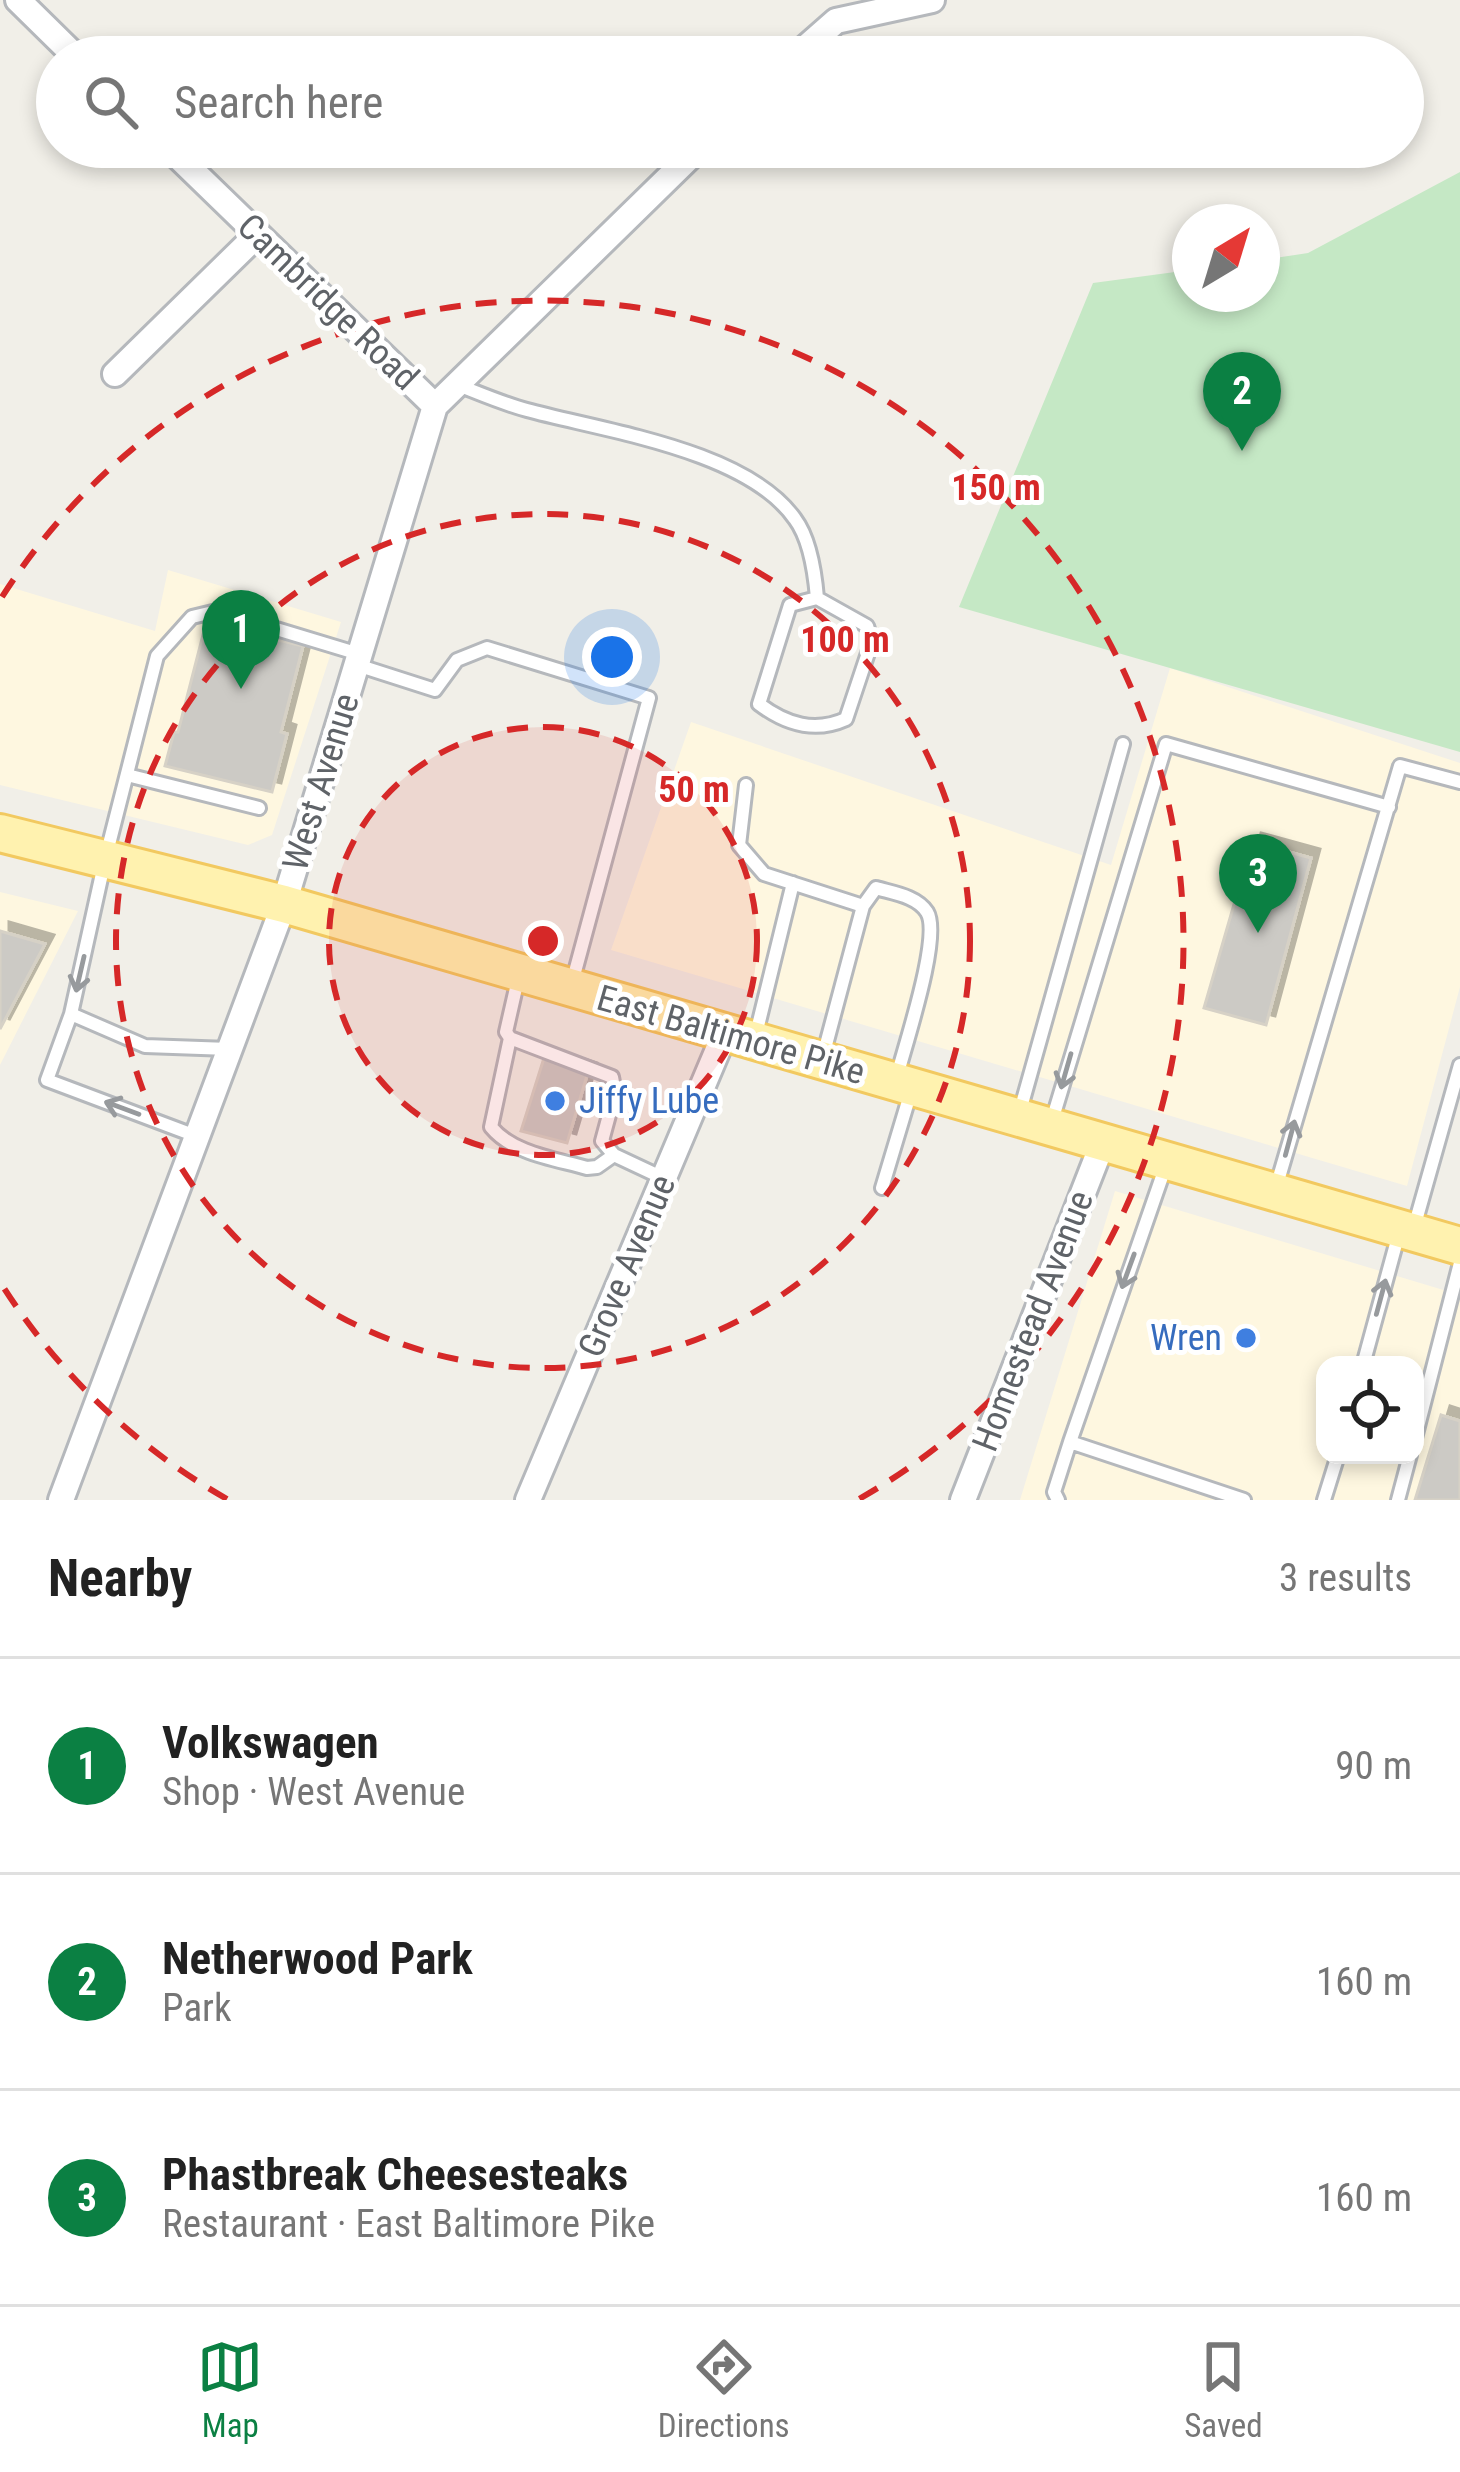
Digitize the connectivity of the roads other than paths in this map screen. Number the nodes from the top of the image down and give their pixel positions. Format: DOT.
graph roads {
  1 [pos="18,0"];
  2 [pos="932,0"];
  3 [pos="55,36"];
  4 [pos="819,36"];
  5 [pos="190,168"];
  6 [pos="678,168"];
  7 [pos="258,234"];
  8 [pos="115,374"];
  9 [pos="457,384"];
  10 [pos="435,406"];
  11 [pos="817,598"];
  12 [pos="358,659"];
  13 [pos="1123,744"];
  14 [pos="127,775"];
  15 [pos="1460,782"];
  16 [pos="746,785"];
  17 [pos="1389,807"];
  18 [pos="259,808"];
  19 [pos="0,833"];
  20 [pos="105,860"];
  21 [pos="793,883"];
  22 [pos="284,904"];
  23 [pos="863,906"];
  24 [pos="520,974"];
  25 [pos="570,988"];
  26 [pos="71,1014"];
  27 [pos="739,1037"];
  28 [pos="510,1038"];
  29 [pos="230,1049"];
  30 [pos="822,1061"];
  31 [pos="1460,1065"];
  32 [pos="904,1085"];
  33 [pos="1034,1122"];
  34 [pos="197,1136"];
  35 [pos="1103,1142"];
  36 [pos="614,1155"];
  37 [pos="1168,1161"];
  38 [pos="664,1178"];
  39 [pos="882,1188"];
  40 [pos="1275,1192"];
  41 [pos="1407,1230"];
  42 [pos="1460,1246"];
  43 [pos="1460,1263"];
  44 [pos="1366,1356"];
  45 [pos="1424,1406"];
  46 [pos="1070,1442"];
  47 [pos="1335,1464"];
  48 [pos="1408,1464"];
  49 [pos="62,1500"];
  50 [pos="528,1500"];
  51 [pos="963,1500"];
  52 [pos="1058,1500"];
  53 [pos="1244,1500"];
  54 [pos="1324,1500"];
  55 [pos="1398,1500"];
  1 -- 3 [label="street"];
  2 -- 4 [label="street"];
  5 -- 7 [label="street, Cambridge Road"];
  6 -- 9 [label="street, West Avenue"];
  7 -- 8 [label="street"];
  7 -- 10 [label="street, Cambridge Road"];
  9 -- 10 [label="street, West Avenue"];
  9 -- 11 [label="lane"];
  10 -- 12 [label="street, West Avenue"];
  11 -- 11 [label="lane"];
  12 -- 14 [label="lane"];
  12 -- 22 [label="street, West Avenue"];
  12 -- 25 [label="lane"];
  13 -- 33 [label="lane"];
  14 -- 18 [label="lane"];
  14 -- 20 [label="lane"];
  15 -- 17 [label="lane"];
  16 -- 21 [label="lane"];
  17 -- 33 [label="lane, one-way"];
  40 -- 17 [label="lane, one-way"];
  19 -- 20 [label="main road, East Baltimore Pike"];
  20 -- 22 [label="main road, East Baltimore Pike"];
  20 -- 26 [label="lane, one-way"];
  21 -- 23 [label="lane"];
  21 -- 27 [label="lane"];
  22 -- 24 [label="main road, East Baltimore Pike"];
  22 -- 29 [label="street, West Avenue"];
  23 -- 30 [label="lane"];
  23 -- 32 [label="lane"];
  24 -- 25 [label="main road, East Baltimore Pike"];
  24 -- 28 [label="lane"];
  25 -- 27 [label="main road, East Baltimore Pike"];
  26 -- 29 [label="lane"];
  34 -- 26 [label="lane, one-way"];
  27 -- 30 [label="main road, East Baltimore Pike"];
  27 -- 38 [label="street, Grove Avenue"];
  28 -- 36 [label="lane"];
  28 -- 36 [label="lane"];
  29 -- 34 [label="street, West Avenue"];
  30 -- 32 [label="main road, East Baltimore Pike"];
  31 -- 41 [label="lane"];
  32 -- 33 [label="main road, East Baltimore Pike"];
  32 -- 39 [label="lane"];
  33 -- 35 [label="main road, East Baltimore Pike"];
  34 -- 49 [label="street, West Avenue"];
  35 -- 37 [label="main road, East Baltimore Pike"];
  35 -- 51 [label="street, Homestead Avenue"];
  36 -- 38 [label="lane"];
  37 -- 40 [label="main road, East Baltimore Pike"];
  37 -- 46 [label="lane, one-way"];
  38 -- 50 [label="street, Grove Avenue"];
  40 -- 41 [label="main road, East Baltimore Pike"];
  41 -- 42 [label="main road, East Baltimore Pike"];
  44 -- 41 [label="lane, one-way"];
  43 -- 45 [label="lane"];
  46 -- 52 [label="lane"];
  46 -- 53 [label="lane"];
  47 -- 54 [label="lane"];
  48 -- 55 [label="lane"];
}
